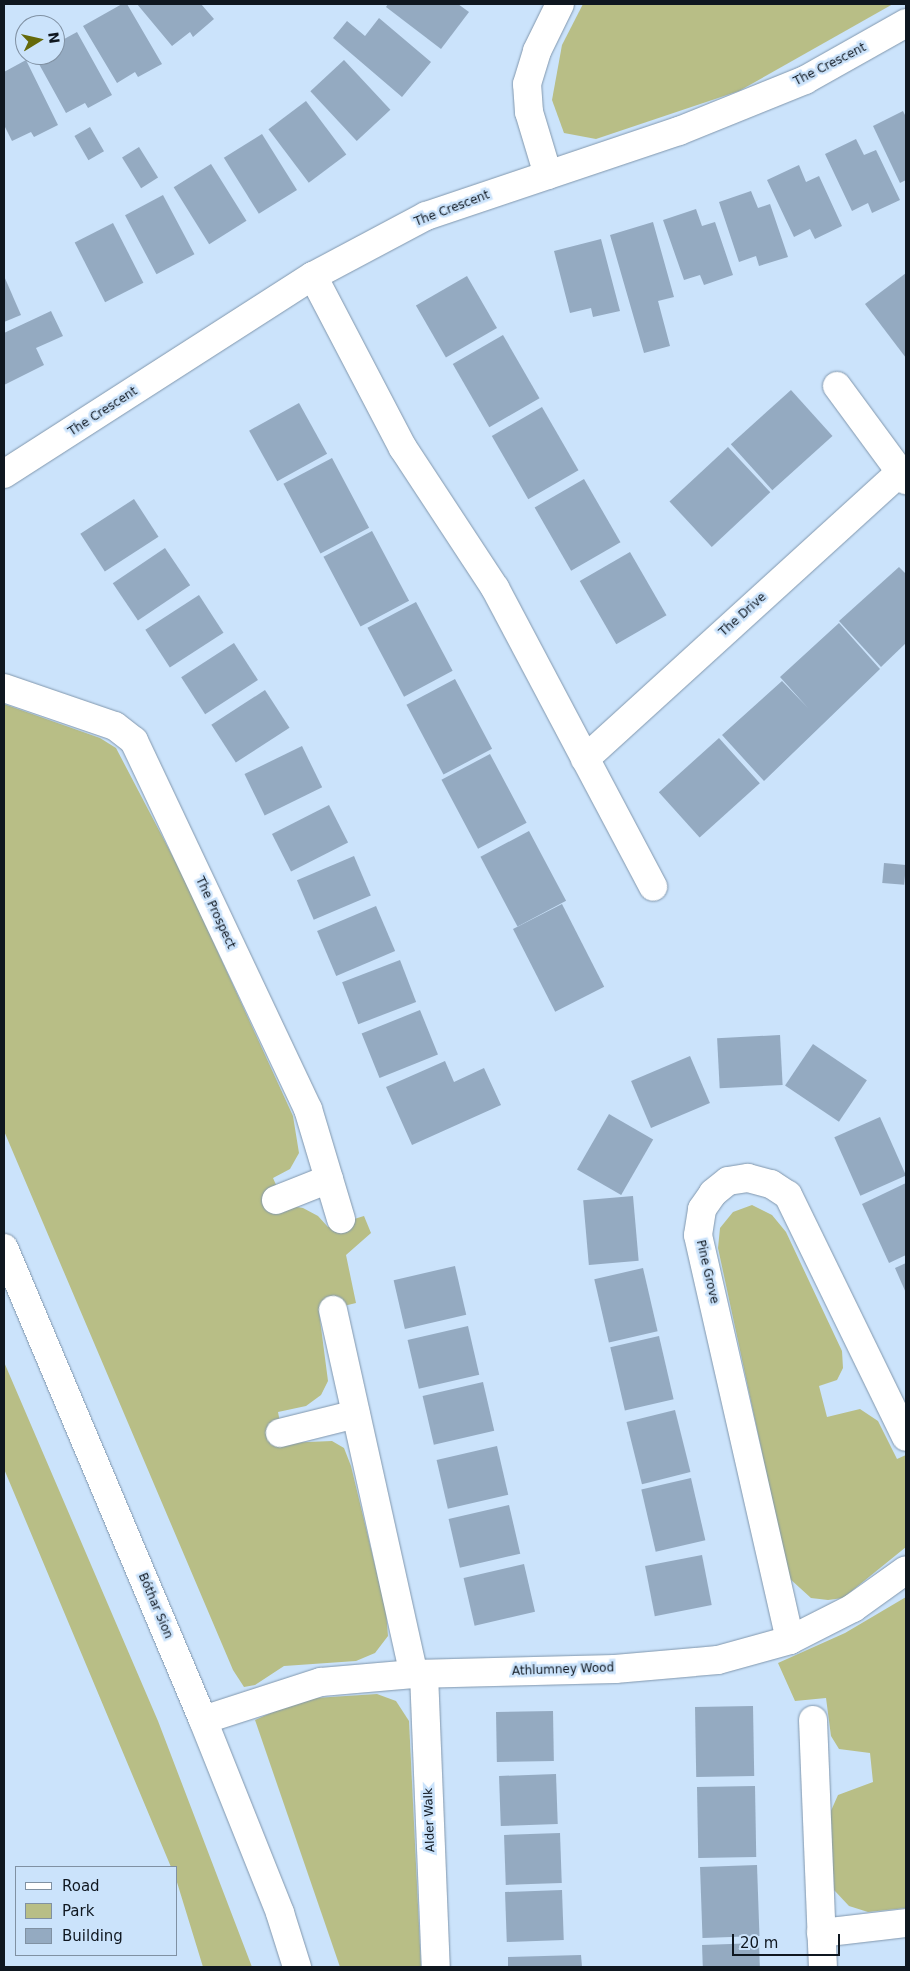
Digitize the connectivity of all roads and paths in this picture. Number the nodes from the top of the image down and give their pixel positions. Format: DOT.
graph roads {
  1 [pos="560,4"];
  2 [pos="906,24"];
  3 [pos="548,175"];
  4 [pos="313,276"];
  5 [pos="837,386"];
  6 [pos="4,474"];
  7 [pos="903,476"];
  8 [pos="4,688"];
  9 [pos="585,759"];
  10 [pos="653,887"];
  11 [pos="329,1179"];
  12 [pos="276,1200"];
  13 [pos="341,1219"];
  14 [pos="4,1248"];
  15 [pos="333,1310"];
  16 [pos="356,1414"];
  17 [pos="280,1433"];
  18 [pos="906,1437"];
  19 [pos="906,1570"];
  20 [pos="790,1640"];
  21 [pos="419,1674"];
  22 [pos="203,1720"];
  23 [pos="813,1720"];
  24 [pos="906,1923"];
  25 [pos="821,1934"];
  26 [pos="297,1967"];
  27 [pos="436,1967"];
  28 [pos="822,1967"];
  1 -- 3 [label="street"];
  2 -- 3 [label="street, The Crescent"];
  3 -- 4 [label="street, The Crescent"];
  4 -- 6 [label="street, The Crescent"];
  4 -- 9 [label="street"];
  5 -- 7 [label="street"];
  7 -- 9 [label="street, The Drive"];
  8 -- 11 [label="street, The Prospect"];
  9 -- 10 [label="street"];
  11 -- 12 [label="street"];
  11 -- 13 [label="street, The Prospect"];
  14 -- 22 [label="street, Bóthar Sion"];
  15 -- 16 [label="street, Alder Walk"];
  16 -- 17 [label="street"];
  16 -- 21 [label="street, Alder Walk"];
  18 -- 20 [label="street, Pine Grove"];
  19 -- 20 [label="street, Athlumney Wood"];
  20 -- 21 [label="street, Athlumney Wood"];
  21 -- 22 [label="street, Athlumney Wood"];
  21 -- 27 [label="street, Alder Walk"];
  22 -- 26 [label="street, Bóthar Sion"];
  23 -- 25 [label="street"];
  24 -- 25 [label="street"];
  25 -- 28 [label="street"];
}
